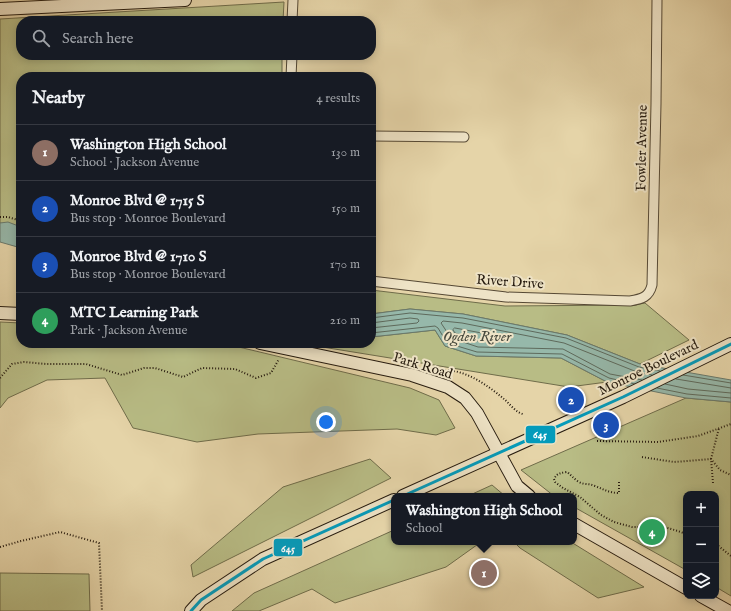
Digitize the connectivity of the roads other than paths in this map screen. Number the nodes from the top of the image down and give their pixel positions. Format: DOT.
graph roads {
  1 [pos="185,0"];
  2 [pos="293,0"];
  3 [pos="657,0"];
  4 [pos="0,9"];
  5 [pos="292,16"];
  6 [pos="292,60"];
  7 [pos="291,72"];
  8 [pos="376,136"];
  9 [pos="464,137"];
  10 [pos="376,282"];
  11 [pos="647,295"];
  12 [pos="0,313"];
  13 [pos="16,314"];
  14 [pos="731,344"];
  15 [pos="295,348"];
  16 [pos="498,453"];
  17 [pos="411,493"];
  18 [pos="525,493"];
  19 [pos="391,501"];
  20 [pos="577,526"];
  21 [pos="683,586"];
  22 [pos="706,599"];
  23 [pos="191,611"];
  24 [pos="728,611"];
  1 -- 4 [label="street"];
  2 -- 5 [label="street"];
  3 -- 11 [label="street, Fowler Avenue"];
  6 -- 7 [label="street"];
  8 -- 9 [label="street"];
  10 -- 11 [label="street, River Drive"];
  12 -- 13 [label="street"];
  14 -- 16 [label="street, Monroe Boulevard"];
  15 -- 16 [label="street, Park Road"];
  16 -- 17 [label="street, Monroe Boulevard"];
  16 -- 18 [label="street, Park Road"];
  19 -- 23 [label="street"];
  20 -- 21 [label="street"];
  22 -- 24 [label="street"];
}
